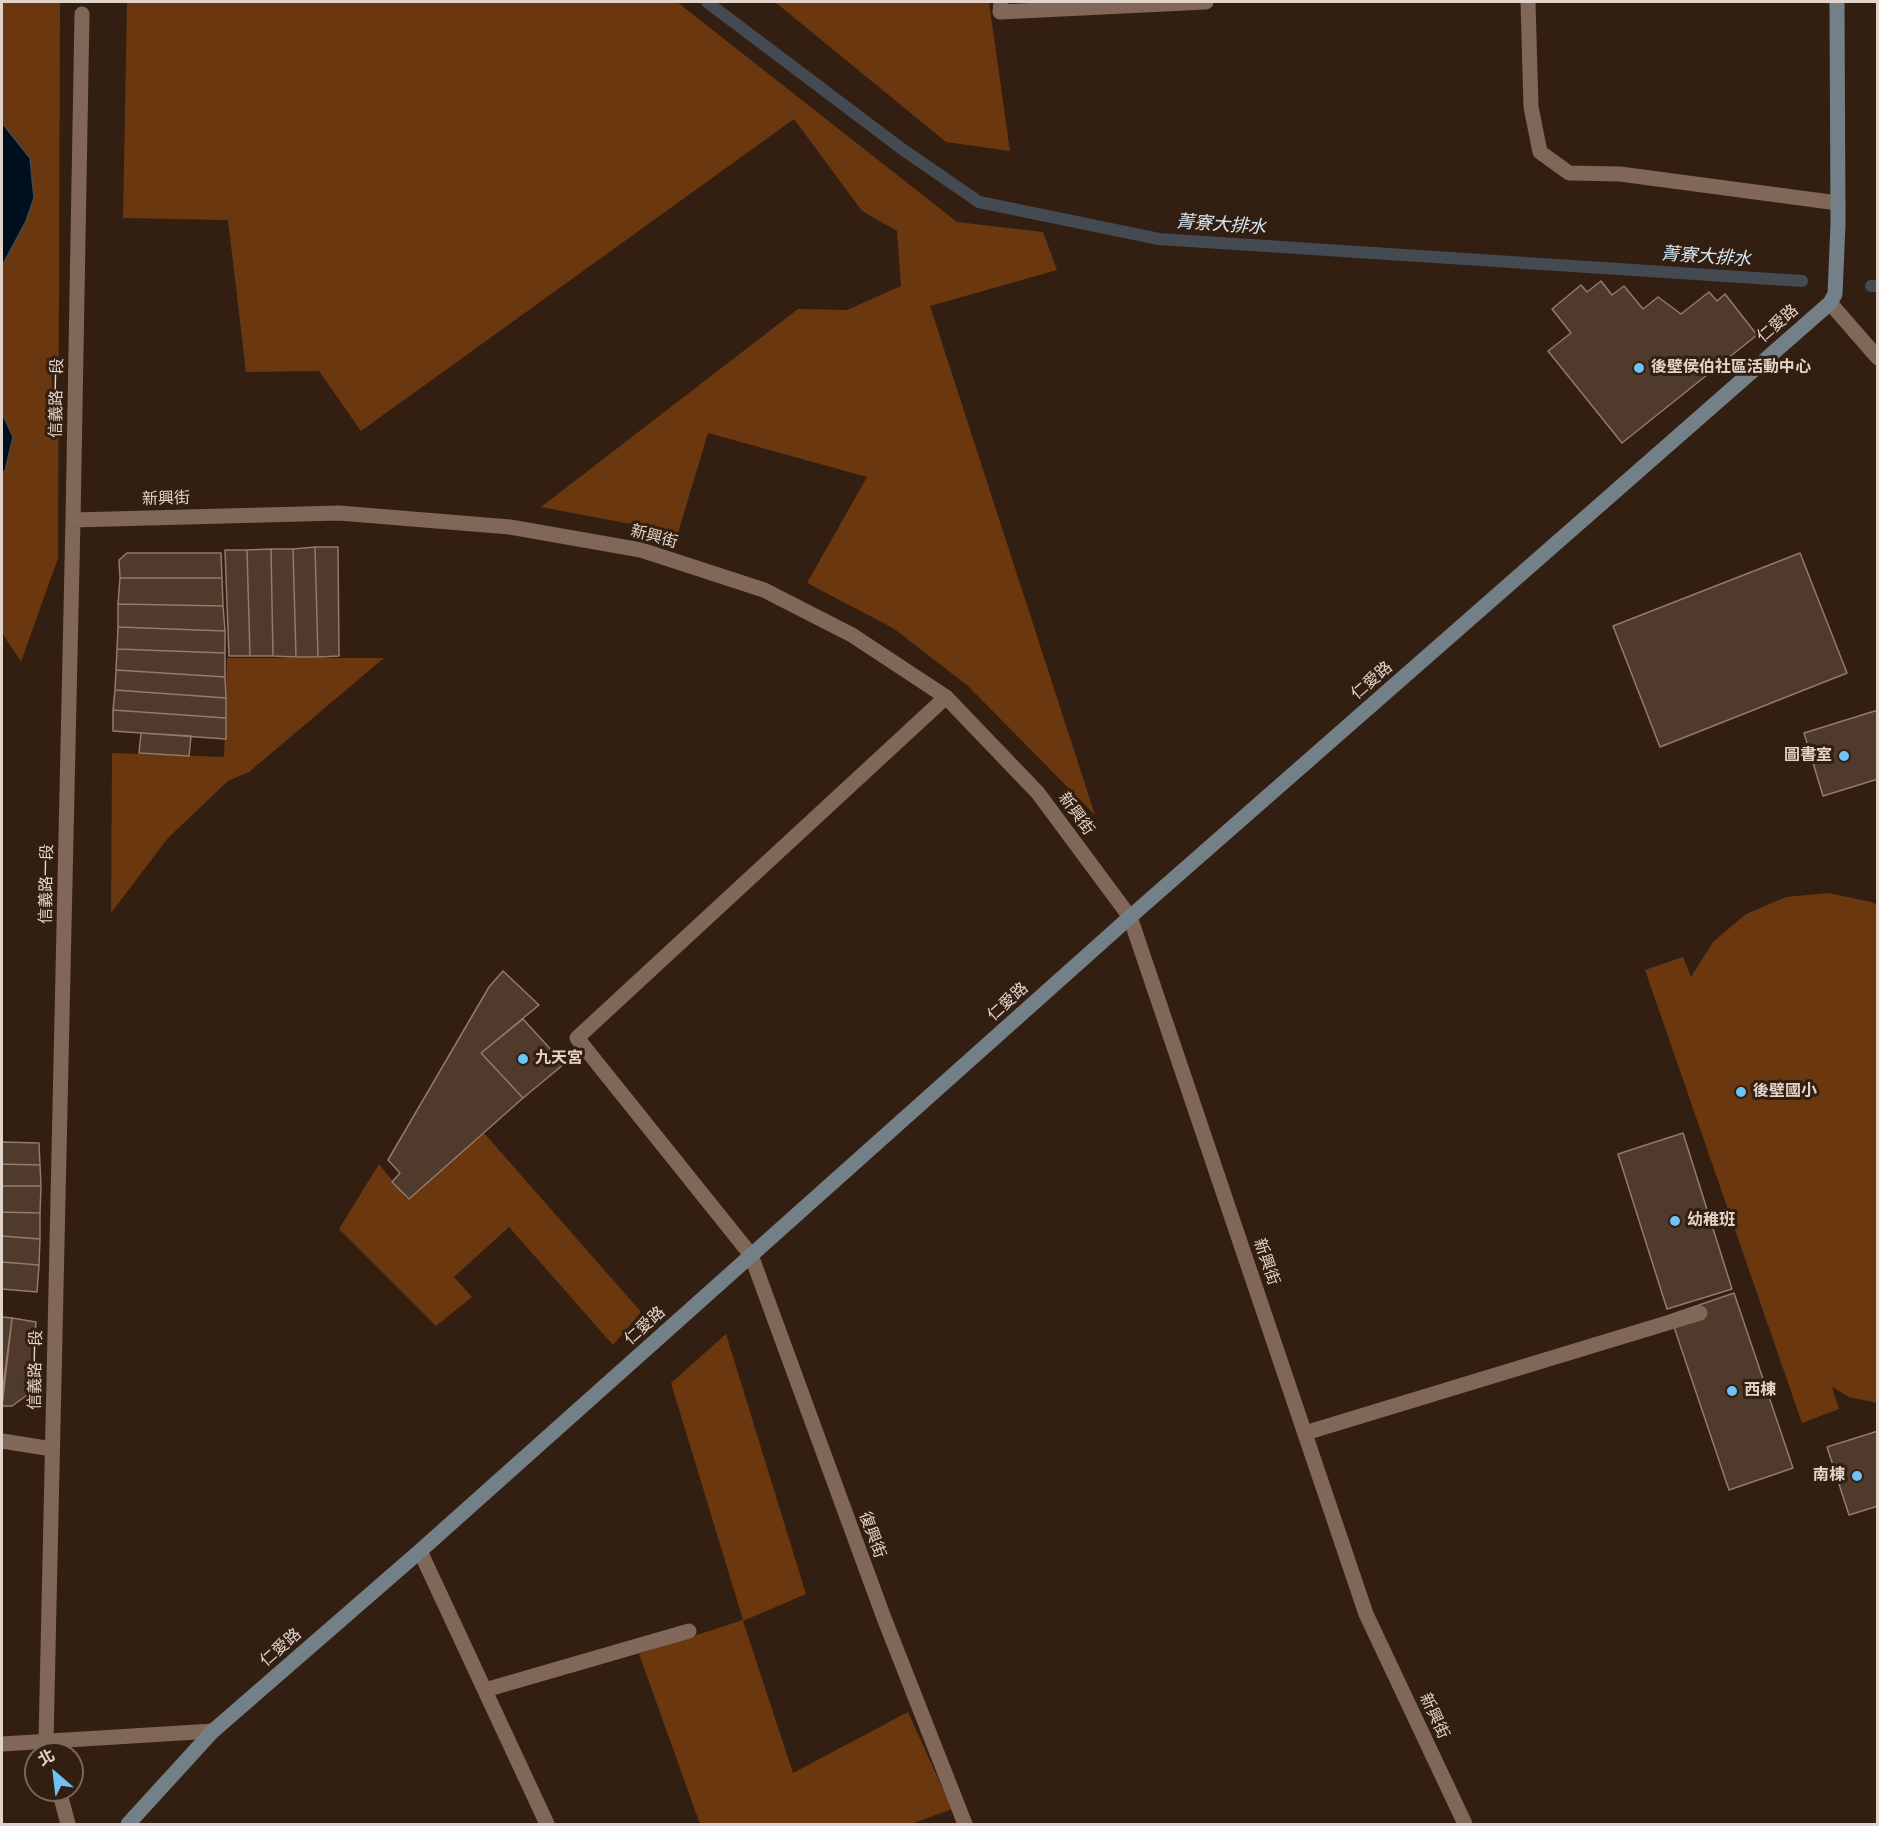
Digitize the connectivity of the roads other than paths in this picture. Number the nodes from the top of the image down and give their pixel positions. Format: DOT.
graph roads {
  1 [pos="1000,2"];
  2 [pos="1206,2"];
  3 [pos="1528,2"];
  4 [pos="1837,2"];
  5 [pos="82,8"];
  6 [pos="1838,203"];
  7 [pos="1830,303"];
  8 [pos="1878,358"];
  9 [pos="73,520"];
  10 [pos="946,697"];
  11 [pos="1130,917"];
  12 [pos="751,1255"];
  13 [pos="1700,1313"];
  14 [pos="1305,1433"];
  15 [pos="2,1441"];
  16 [pos="52,1449"];
  17 [pos="420,1551"];
  18 [pos="689,1631"];
  19 [pos="485,1690"];
  20 [pos="213,1731"];
  21 [pos="48,1742"];
  22 [pos="2,1744"];
  23 [pos="84,1744"];
  24 [pos="24,1746"];
  25 [pos="62,1802"];
  26 [pos="68,1824"];
  27 [pos="128,1824"];
  28 [pos="547,1824"];
  29 [pos="963,1824"];
  30 [pos="1465,1824"];
  1 -- 2 [label="street"];
  3 -- 6 [label="street"];
  4 -- 6 [label="street"];
  5 -- 9 [label="street, 信義路一段"];
  6 -- 7 [label="street"];
  7 -- 8 [label="street"];
  7 -- 11 [label="street, 仁愛路"];
  9 -- 10 [label="street, 新興街"];
  9 -- 16 [label="street, 信義路一段"];
  10 -- 11 [label="street, 新興街"];
  10 -- 12 [label="street, 復興街"];
  11 -- 12 [label="street, 仁愛路"];
  11 -- 14 [label="street, 新興街"];
  12 -- 17 [label="street, 仁愛路"];
  12 -- 29 [label="street, 復興街"];
  13 -- 14 [label="street"];
  14 -- 30 [label="street, 新興街"];
  15 -- 16 [label="street"];
  16 -- 21 [label="street, 信義路一段"];
  17 -- 19 [label="street"];
  17 -- 20 [label="street, 仁愛路"];
  18 -- 19 [label="street"];
  19 -- 28 [label="street"];
  20 -- 23 [label="street"];
  20 -- 27 [label="street, 仁愛路"];
  22 -- 24 [label="street"];
  25 -- 26 [label="street"];
}
